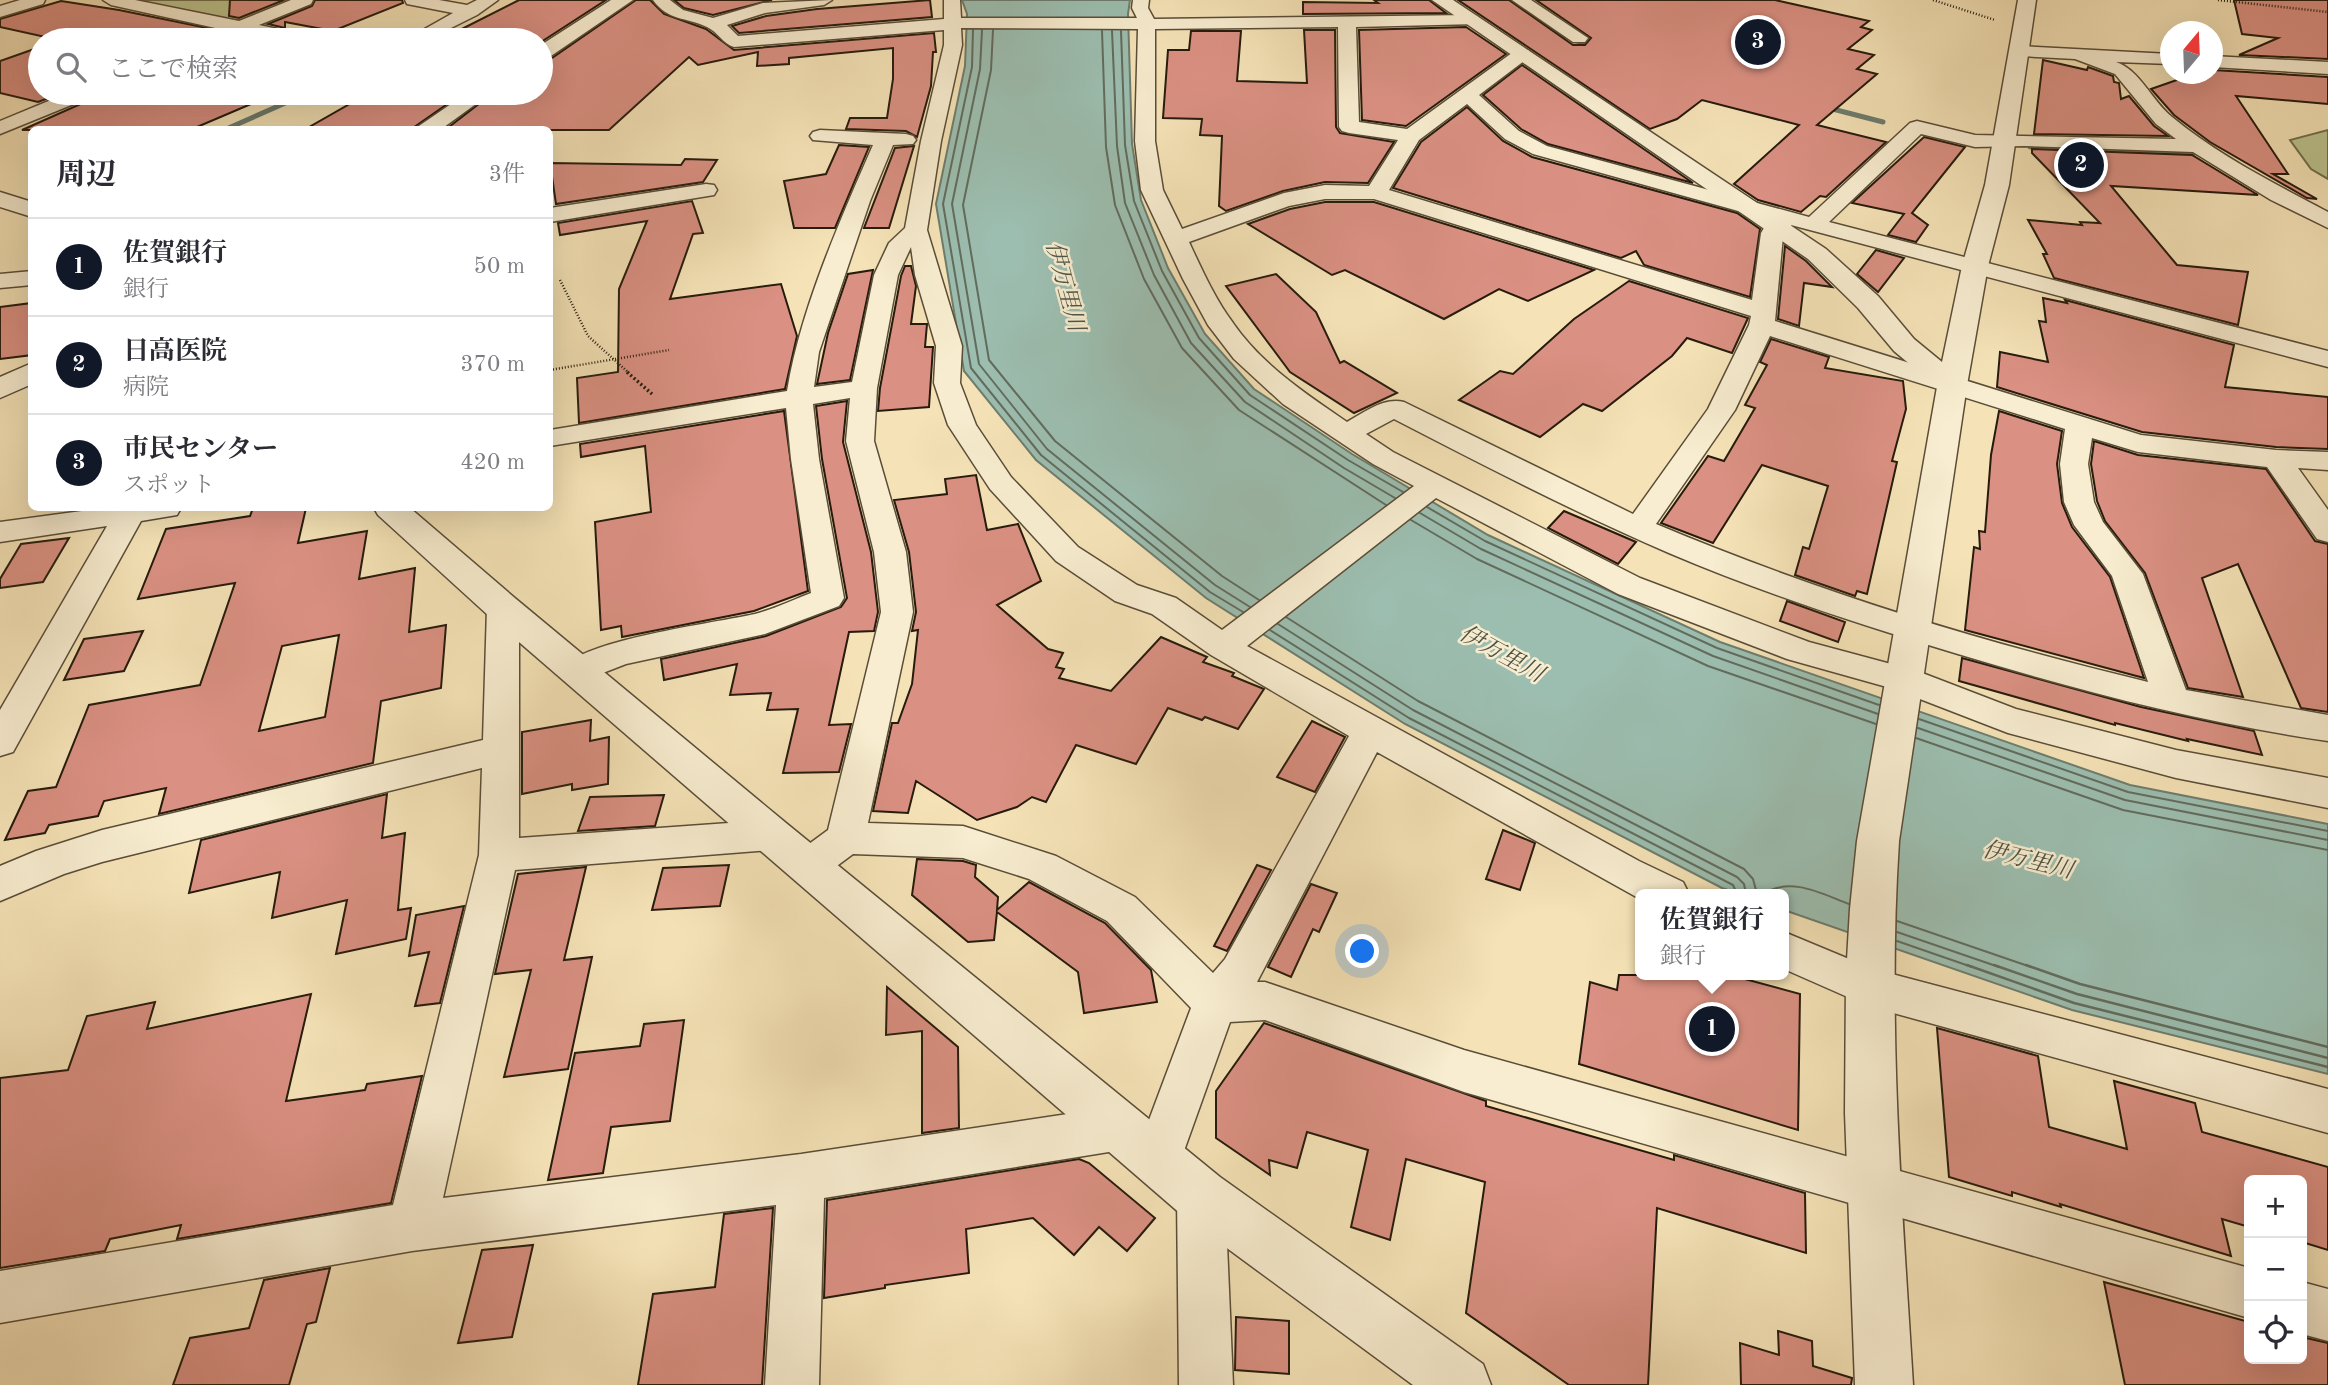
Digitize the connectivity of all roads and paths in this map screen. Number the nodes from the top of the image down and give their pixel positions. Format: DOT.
graph roads {
  1 [pos="37,0"];
  2 [pos="111,0"];
  3 [pos="304,0"];
  4 [pos="413,0"];
  5 [pos="490,0"];
  6 [pos="624,0"];
  7 [pos="661,0"];
  8 [pos="824,0"];
  9 [pos="951,0"];
  10 [pos="1141,0"];
  11 [pos="1441,0"];
  12 [pos="1520,0"];
  13 [pos="1933,0"];
  14 [pos="2028,0"];
  15 [pos="2218,0"];
  16 [pos="471,10"];
  17 [pos="0,12"];
  18 [pos="2328,12"];
  19 [pos="1471,20"];
  20 [pos="714,23"];
  21 [pos="956,23"];
  22 [pos="1347,23"];
  23 [pos="1142,24"];
  24 [pos="242,26"];
  25 [pos="237,28"];
  26 [pos="251,28"];
  27 [pos="437,28"];
  28 [pos="2021,40"];
  29 [pos="1543,44"];
  30 [pos="553,46"];
  31 [pos="2080,55"];
  32 [pos="2160,59"];
  33 [pos="2223,62"];
  34 [pos="2328,68"];
  35 [pos="1465,95"];
  36 [pos="55,105"];
  37 [pos="463,105"];
  38 [pos="430,126"];
  39 [pos="0,128"];
  40 [pos="820,136"];
  41 [pos="1410,136"];
  42 [pos="885,139"];
  43 [pos="931,141"];
  44 [pos="2004,142"];
  45 [pos="2198,146"];
  46 [pos="706,190"];
  47 [pos="1376,193"];
  48 [pos="0,199"];
  49 [pos="28,209"];
  50 [pos="1754,209"];
  51 [pos="553,215"];
  52 [pos="2328,222"];
  53 [pos="1814,225"];
  54 [pos="1781,228"];
  55 [pos="916,230"];
  56 [pos="1177,239"];
  57 [pos="1975,266"];
  58 [pos="28,278"];
  59 [pos="560,280"];
  60 [pos="0,281"];
  61 [pos="1763,318"];
  62 [pos="668,350"];
  63 [pos="614,359"];
  64 [pos="2328,359"];
  65 [pos="553,369"];
  66 [pos="28,374"];
  67 [pos="1952,385"];
  68 [pos="864,388"];
  69 [pos="0,389"];
  70 [pos="799,398"];
  71 [pos="676,416"];
  72 [pos="2080,425"];
  73 [pos="1345,434"];
  74 [pos="553,437"];
  75 [pos="2276,459"];
  76 [pos="2328,461"];
  77 [pos="1433,486"];
  78 [pos="144,511"];
  79 [pos="393,511"];
  80 [pos="130,513"];
  81 [pos="1639,528"];
  82 [pos="0,532"];
  83 [pos="2328,532"];
  84 [pos="503,608"];
  85 [pos="1912,628"];
  86 [pos="1223,647"];
  87 [pos="577,671"];
  88 [pos="1905,680"];
  89 [pos="2172,700"];
  90 [pos="2328,727"];
  91 [pos="1370,731"];
  92 [pos="0,742"];
  93 [pos="500,750"];
  94 [pos="2328,793"];
  95 [pos="771,835"];
  96 [pos="845,838"];
  97 [pos="499,855"];
  98 [pos="808,866"];
  99 [pos="0,884"];
  100 [pos="1659,889"];
  101 [pos="1789,952"];
  102 [pos="1868,987"];
  103 [pos="1215,1003"];
  104 [pos="2328,1111"];
  105 [pos="1121,1128"];
  106 [pos="1158,1160"];
  107 [pos="801,1178"];
  108 [pos="1875,1189"];
  109 [pos="1201,1196"];
  110 [pos="412,1226"];
  111 [pos="2244,1292"];
  112 [pos="0,1297"];
  113 [pos="2307,1309"];
  114 [pos="2328,1315"];
  115 [pos="792,1385"];
  116 [pos="1206,1385"];
  117 [pos="1462,1385"];
  118 [pos="1884,1385"];
  1 -- 17 [label="street"];
  2 -- 24 [label="street"];
  3 -- 24 [label="street"];
  4 -- 16 [label="street"];
  5 -- 16 [label="street"];
  6 -- 30 [label="street"];
  7 -- 20 [label="street"];
  8 -- 20 [label="street"];
  9 -- 21 [label="street"];
  10 -- 23 [label="street"];
  11 -- 19 [label="street"];
  12 -- 29 [label="street"];
  13 -- 28 [label="path"];
  14 -- 28 [label="street"];
  15 -- 18 [label="path"];
  16 -- 27 [label="street"];
  19 -- 22 [label="street"];
  19 -- 29 [label="street"];
  20 -- 21 [label="street"];
  21 -- 23 [label="street"];
  21 -- 43 [label="street"];
  22 -- 23 [label="street"];
  22 -- 41 [label="street"];
  23 -- 56 [label="street"];
  24 -- 25 [label="street"];
  24 -- 26 [label="street"];
  28 -- 31 [label="street"];
  28 -- 44 [label="street"];
  29 -- 35 [label="street"];
  29 -- 50 [label="street"];
  31 -- 32 [label="street"];
  31 -- 45 [label="street"];
  33 -- 34 [label="street"];
  35 -- 41 [label="street"];
  35 -- 50 [label="street"];
  36 -- 39 [label="street"];
  37 -- 38 [label="street"];
  40 -- 42 [label="street"];
  41 -- 47 [label="street"];
  42 -- 43 [label="street"];
  42 -- 70 [label="street"];
  43 -- 55 [label="street"];
  44 -- 45 [label="street"];
  44 -- 53 [label="street"];
  44 -- 57 [label="street"];
  45 -- 52 [label="street"];
  46 -- 51 [label="street"];
  47 -- 56 [label="street"];
  47 -- 61 [label="street"];
  48 -- 49 [label="street"];
  50 -- 53 [label="street"];
  50 -- 54 [label="street"];
  53 -- 57 [label="street"];
  54 -- 61 [label="street"];
  54 -- 67 [label="street"];
  55 -- 68 [label="street"];
  55 -- 86 [label="street"];
  56 -- 73 [label="street"];
  57 -- 64 [label="street"];
  57 -- 67 [label="street"];
  58 -- 60 [label="street"];
  59 -- 63 [label="path"];
  61 -- 67 [label="street"];
  61 -- 81 [label="street"];
  62 -- 63 [label="path"];
  63 -- 65 [label="path"];
  63 -- 71 [label="path"];
  66 -- 69 [label="street"];
  67 -- 72 [label="street"];
  67 -- 85 [label="street"];
  68 -- 70 [label="street"];
  68 -- 96 [label="street"];
  70 -- 71 [label="street"];
  70 -- 87 [label="street"];
  71 -- 74 [label="street"];
  72 -- 75 [label="street"];
  72 -- 89 [label="street"];
  73 -- 77 [label="street"];
  73 -- 81 [label="street"];
  75 -- 76 [label="street"];
  75 -- 83 [label="street"];
  77 -- 86 [label="street"];
  77 -- 88 [label="street"];
  78 -- 80 [label="street"];
  79 -- 84 [label="street"];
  80 -- 82 [label="street"];
  80 -- 92 [label="street"];
  81 -- 85 [label="street"];
  84 -- 87 [label="street"];
  84 -- 93 [label="street"];
  85 -- 88 [label="street"];
  85 -- 89 [label="street"];
  86 -- 91 [label="street"];
  87 -- 95 [label="street"];
  88 -- 94 [label="street"];
  88 -- 102 [label="street"];
  89 -- 90 [label="street"];
  91 -- 100 [label="street"];
  91 -- 103 [label="street"];
  93 -- 97 [label="street"];
  93 -- 99 [label="street"];
  95 -- 97 [label="street"];
  95 -- 98 [label="street"];
  96 -- 98 [label="street"];
  96 -- 103 [label="street"];
  97 -- 110 [label="street"];
  98 -- 105 [label="street"];
  101 -- 102 [label="street"];
  102 -- 104 [label="street"];
  102 -- 108 [label="street"];
  103 -- 106 [label="street"];
  103 -- 108 [label="street"];
  105 -- 106 [label="street"];
  105 -- 107 [label="street"];
  106 -- 109 [label="street"];
  107 -- 110 [label="street"];
  107 -- 115 [label="street"];
  108 -- 111 [label="street"];
  108 -- 118 [label="street"];
  109 -- 116 [label="street"];
  109 -- 117 [label="street"];
  110 -- 112 [label="street"];
  113 -- 114 [label="street"];
}
